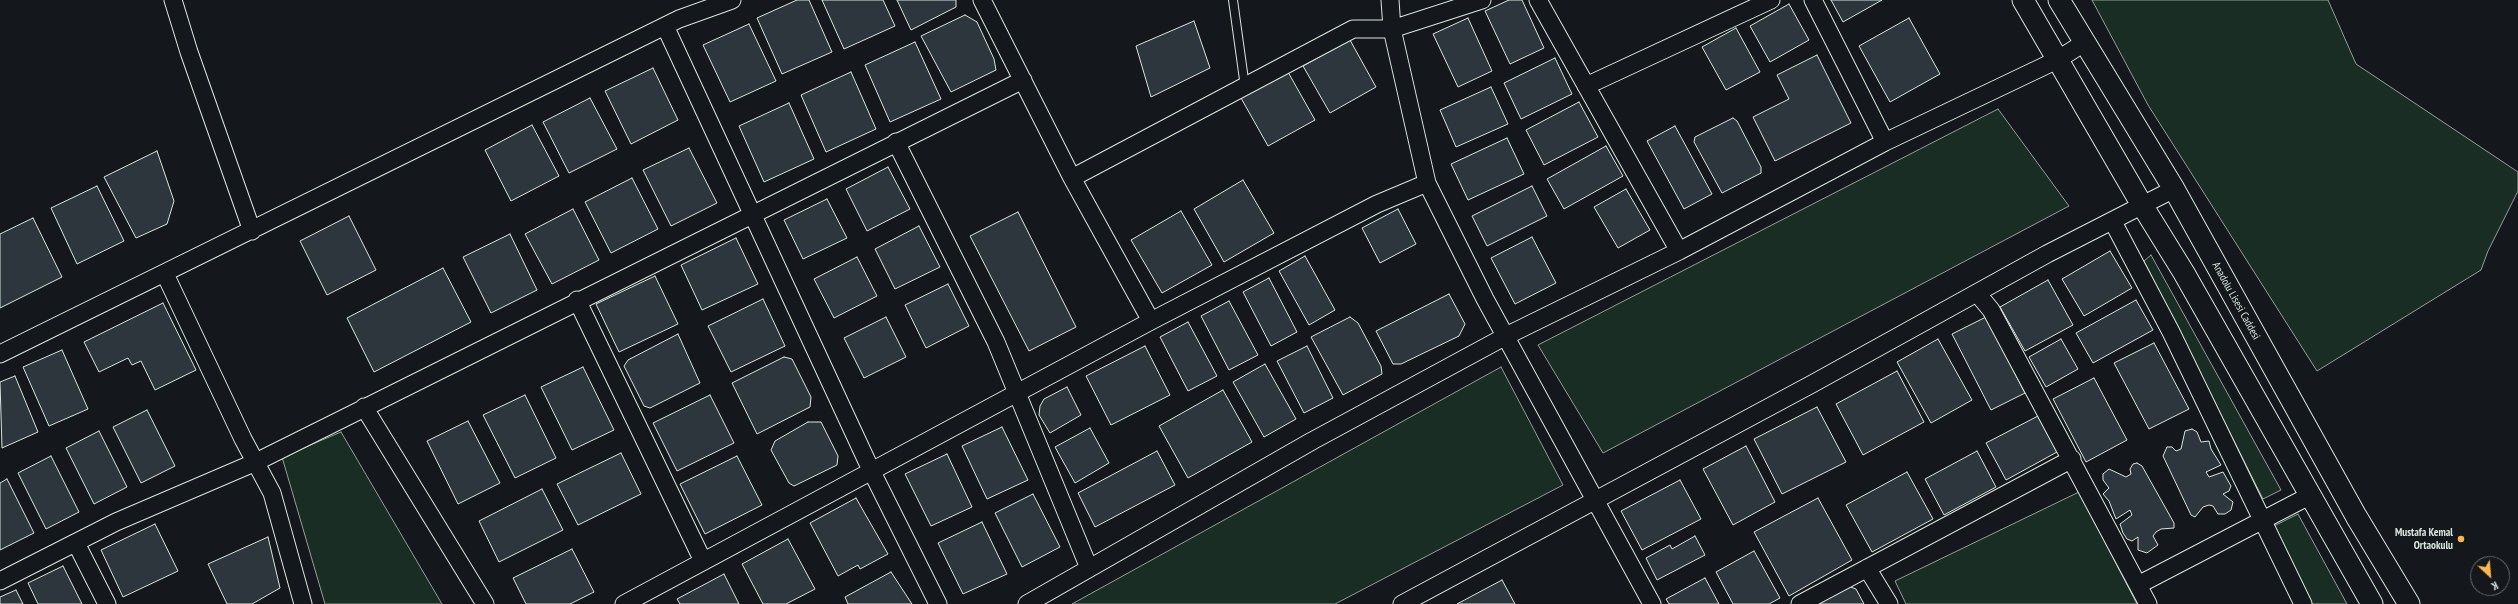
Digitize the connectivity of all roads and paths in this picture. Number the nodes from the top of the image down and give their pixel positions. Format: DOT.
graph roads {
  1 [pos="173,0"];
  2 [pos="732,0"];
  3 [pos="982,0"];
  4 [pos="1233,0"];
  5 [pos="1390,0"];
  6 [pos="1482,0"];
  7 [pos="1538,0"];
  8 [pos="1771,0"];
  9 [pos="1812,0"];
  10 [pos="2023,0"];
  11 [pos="2059,0"];
  12 [pos="665,26"];
  13 [pos="1392,28"];
  14 [pos="2084,43"];
  15 [pos="2057,60"];
  16 [pos="1023,80"];
  17 [pos="1586,86"];
  18 [pos="1245,87"];
  19 [pos="896,142"];
  20 [pos="1885,142"];
  21 [pos="1072,178"];
  22 [pos="1427,183"];
  23 [pos="2174,189"];
  24 [pos="2142,205"];
  25 [pos="752,215"];
  26 [pos="2113,222"];
  27 [pos="252,231"];
  28 [pos="1679,251"];
  29 [pos="165,274"];
  30 [pos="1977,293"];
  31 [pos="577,300"];
  32 [pos="1151,321"];
  33 [pos="1506,336"];
  34 [pos="0,354"];
  35 [pos="1019,394"];
  36 [pos="364,407"];
  37 [pos="2072,459"];
  38 [pos="256,462"];
  39 [pos="871,470"];
  40 [pos="2310,495"];
  41 [pos="1596,499"];
  42 [pos="2262,520"];
  43 [pos="76,543"];
  44 [pos="703,561"];
  45 [pos="1089,568"];
  46 [pos="1867,568"];
  47 [pos="0,581"];
  48 [pos="2138,585"];
  49 [pos="107,604"];
  50 [pos="303,604"];
  51 [pos="485,604"];
  52 [pos="624,604"];
  53 [pos="938,604"];
  54 [pos="1027,604"];
  55 [pos="1402,604"];
  56 [pos="1652,604"];
  57 [pos="1800,604"];
  58 [pos="1889,604"];
  59 [pos="2148,604"];
  60 [pos="2304,604"];
  61 [pos="2372,604"];
  62 [pos="2409,604"];
  1 -- 27 [label="street"];
  2 -- 12 [label="street"];
  3 -- 16 [label="street"];
  4 -- 18 [label="lane"];
  5 -- 13 [label="street"];
  6 -- 13 [label="street"];
  7 -- 17 [label="street"];
  8 -- 17 [label="street"];
  9 -- 20 [label="street"];
  10 -- 15 [label="street"];
  11 -- 14 [label="street, Anadolu Lisesi Caddesi"];
  12 -- 25 [label="street"];
  12 -- 27 [label="street"];
  13 -- 18 [label="street"];
  13 -- 22 [label="street"];
  14 -- 15 [label="street"];
  14 -- 23 [label="street, Anadolu Lisesi Caddesi"];
  15 -- 20 [label="street"];
  15 -- 24 [label="street"];
  16 -- 19 [label="street"];
  16 -- 21 [label="street"];
  17 -- 28 [label="street"];
  18 -- 21 [label="street"];
  19 -- 25 [label="street"];
  19 -- 35 [label="street"];
  20 -- 28 [label="street"];
  21 -- 32 [label="street"];
  22 -- 32 [label="street"];
  22 -- 33 [label="street"];
  23 -- 24 [label="street"];
  23 -- 62 [label="street, Anadolu Lisesi Caddesi"];
  24 -- 26 [label="street"];
  24 -- 40 [label="street"];
  25 -- 31 [label="street"];
  25 -- 39 [label="street"];
  26 -- 30 [label="street"];
  26 -- 42 [label="street"];
  27 -- 29 [label="street"];
  28 -- 33 [label="street"];
  29 -- 34 [label="street"];
  29 -- 38 [label="street"];
  30 -- 37 [label="street"];
  30 -- 41 [label="street"];
  31 -- 36 [label="street"];
  31 -- 44 [label="street"];
  32 -- 35 [label="street"];
  33 -- 41 [label="street"];
  33 -- 45 [label="street"];
  35 -- 39 [label="street"];
  35 -- 45 [label="street"];
  36 -- 38 [label="street"];
  36 -- 51 [label="street"];
  37 -- 46 [label="street"];
  37 -- 48 [label="street"];
  38 -- 43 [label="street"];
  38 -- 50 [label="street"];
  39 -- 44 [label="street"];
  39 -- 53 [label="street"];
  40 -- 42 [label="street"];
  40 -- 61 [label="street"];
  41 -- 55 [label="street"];
  41 -- 56 [label="street"];
  42 -- 48 [label="street"];
  42 -- 60 [label="street"];
  43 -- 47 [label="street"];
  43 -- 49 [label="street"];
  44 -- 52 [label="street"];
  45 -- 54 [label="street"];
  46 -- 57 [label="street"];
  46 -- 58 [label="street"];
  48 -- 59 [label="street"];
}
